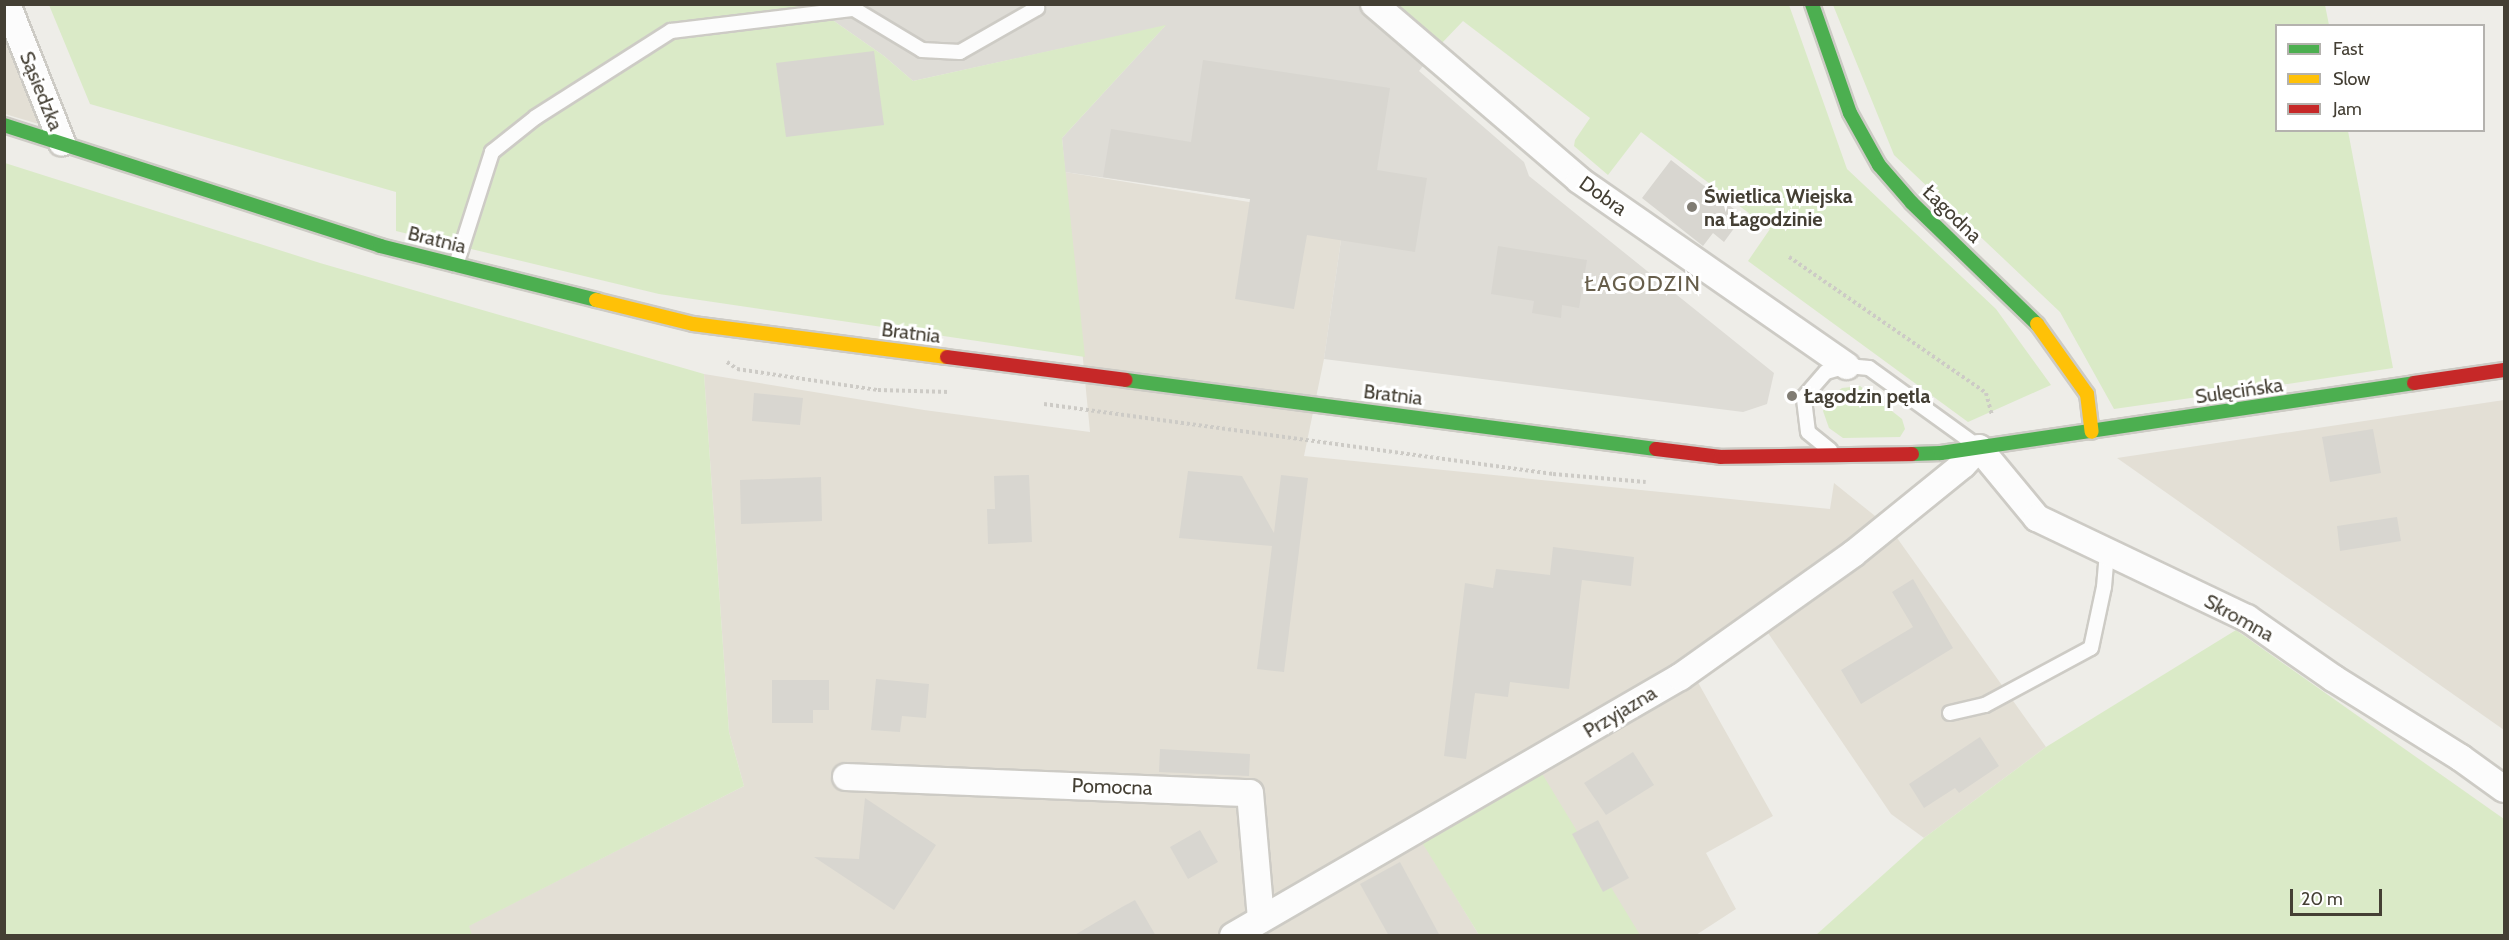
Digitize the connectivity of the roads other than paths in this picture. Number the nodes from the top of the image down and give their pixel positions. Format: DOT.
graph roads {
  1 [pos="7,4"];
  2 [pos="1038,4"];
  3 [pos="1374,4"];
  4 [pos="1812,4"];
  5 [pos="4,125"];
  6 [pos="62,143"];
  7 [pos="456,265"];
  8 [pos="1847,366"];
  9 [pos="2505,370"];
  10 [pos="2092,432"];
  11 [pos="1990,446"];
  12 [pos="1836,454"];
  13 [pos="2108,552"];
  14 [pos="1950,713"];
  15 [pos="846,777"];
  16 [pos="2505,789"];
  17 [pos="1261,920"];
  18 [pos="1233,936"];
  1 -- 6 [label="street, Sąsiedzka"];
  2 -- 7 [label="lane"];
  3 -- 8 [label="street, Dobra"];
  4 -- 10 [label="street, Łagodna"];
  5 -- 6 [label="street, Bratnia"];
  6 -- 7 [label="street, Bratnia"];
  7 -- 12 [label="street, Bratnia"];
  8 -- 11 [label="lane"];
  8 -- 12 [label="lane"];
  9 -- 10 [label="street, Sulęcińska"];
  10 -- 11 [label="street, Sulęcińska"];
  11 -- 12 [label="street, Bratnia"];
  11 -- 13 [label="street, Skromna"];
  11 -- 17 [label="street, Przyjazna"];
  13 -- 14 [label="lane"];
  13 -- 16 [label="street, Skromna"];
  15 -- 17 [label="street, Pomocna"];
  17 -- 18 [label="street, Przyjazna"];
}
